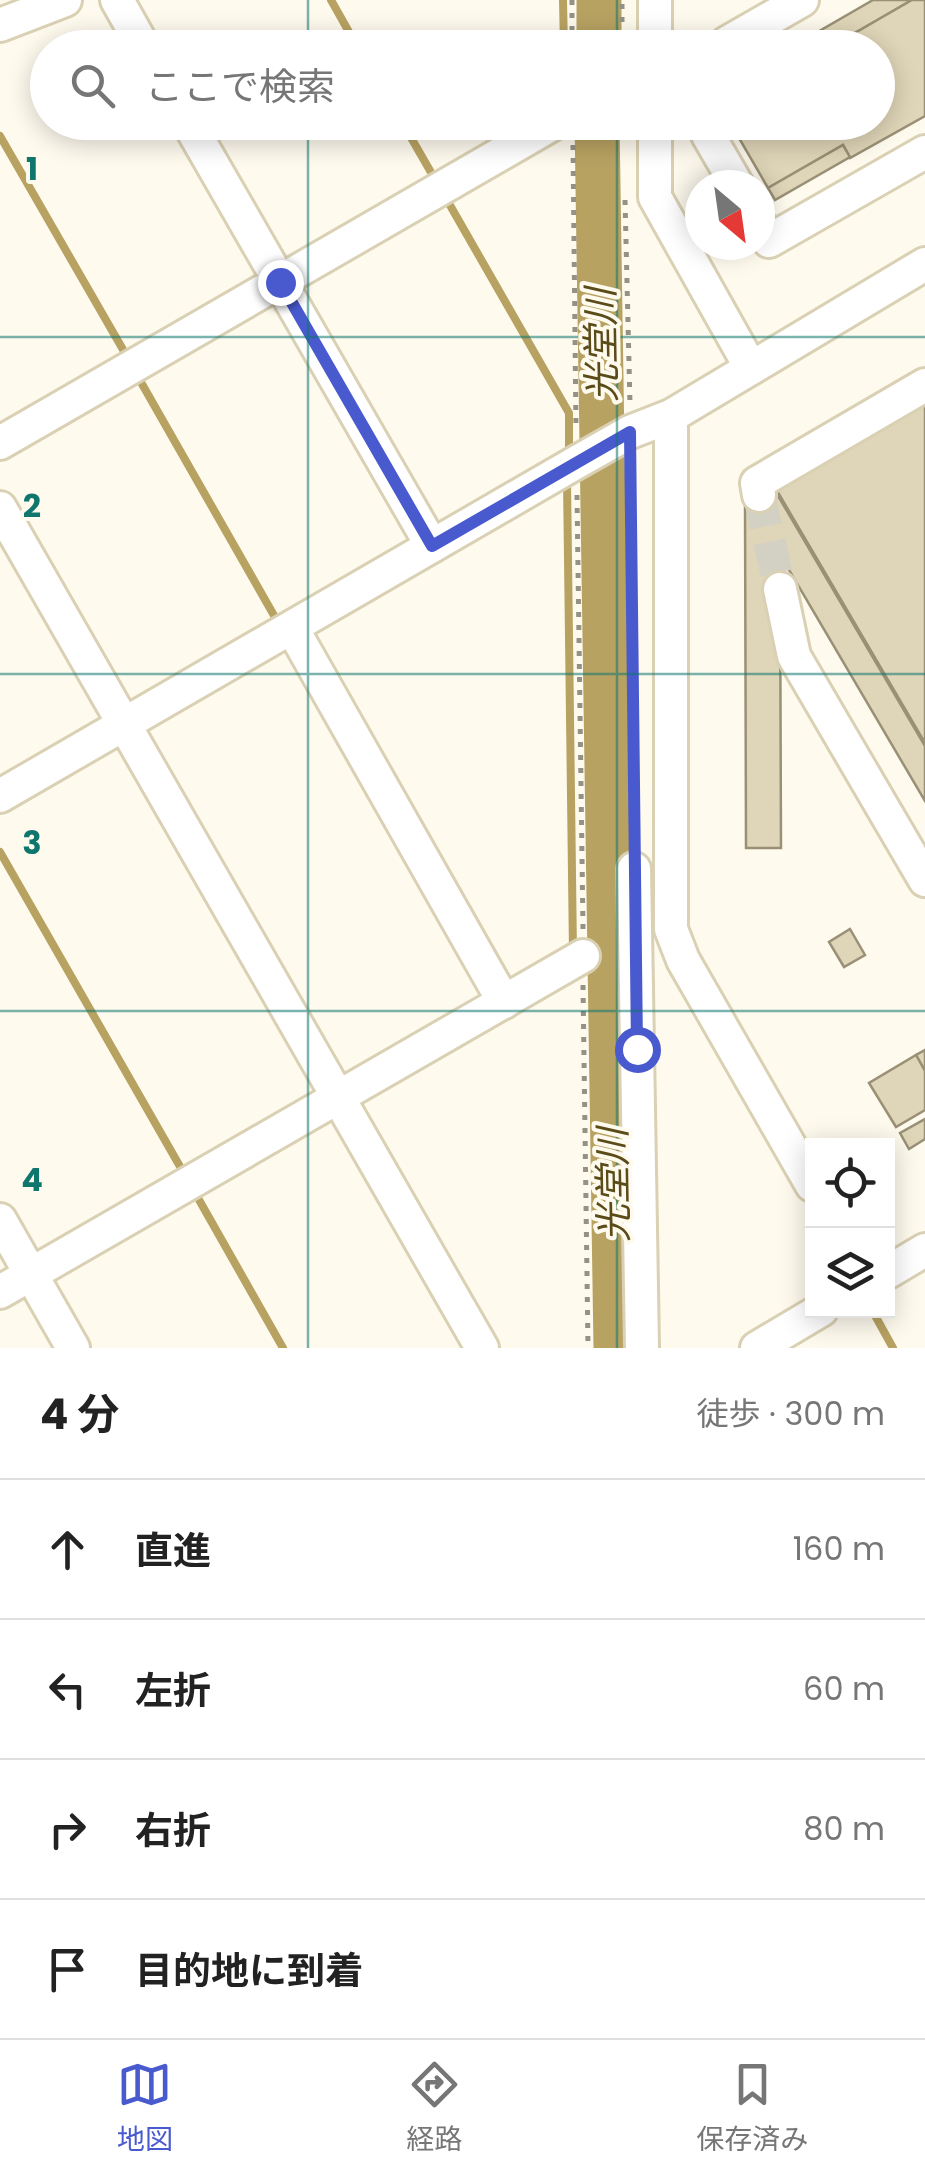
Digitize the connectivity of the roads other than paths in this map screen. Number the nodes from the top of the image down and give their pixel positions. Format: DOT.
graph roads {
  1 [pos="65,0"];
  2 [pos="117,0"];
  3 [pos="655,0"];
  4 [pos="802,0"];
  5 [pos="0,25"];
  6 [pos="134,30"];
  7 [pos="655,30"];
  8 [pos="750,30"];
  9 [pos="198,140"];
  10 [pos="548,140"];
  11 [pos="655,140"];
  12 [pos="710,140"];
  13 [pos="925,152"];
  14 [pos="728,170"];
  15 [pos="775,238"];
  16 [pos="925,264"];
  17 [pos="280,282"];
  18 [pos="752,368"];
  19 [pos="925,384"];
  20 [pos="671,416"];
  21 [pos="0,443"];
  22 [pos="760,495"];
  23 [pos="0,508"];
  24 [pos="432,546"];
  25 [pos="780,589"];
  26 [pos="292,628"];
  27 [pos="125,724"];
  28 [pos="0,796"];
  29 [pos="634,869"];
  30 [pos="925,880"];
  31 [pos="583,956"];
  32 [pos="504,1002"];
  33 [pos="338,1098"];
  34 [pos="805,1173"];
  35 [pos="0,1220"];
  36 [pos="925,1250"];
  37 [pos="895,1268"];
  38 [pos="31,1274"];
  39 [pos="0,1292"];
  40 [pos="809,1318"];
  41 [pos="73,1348"];
  42 [pos="482,1348"];
  43 [pos="642,1348"];
  44 [pos="758,1348"];
  1 -- 5 [label="street"];
  2 -- 6 [label="street"];
  3 -- 7 [label="street"];
  4 -- 8 [label="street"];
  9 -- 17 [label="street"];
  10 -- 17 [label="street"];
  11 -- 18 [label="street"];
  12 -- 14 [label="street"];
  13 -- 15 [label="street"];
  16 -- 18 [label="street"];
  17 -- 21 [label="street"];
  17 -- 24 [label="street"];
  18 -- 20 [label="street"];
  19 -- 22 [label="street"];
  20 -- 24 [label="street"];
  20 -- 34 [label="street"];
  23 -- 27 [label="street"];
  24 -- 26 [label="street"];
  25 -- 30 [label="street"];
  26 -- 27 [label="street"];
  26 -- 32 [label="street"];
  27 -- 28 [label="street"];
  27 -- 33 [label="street"];
  29 -- 43 [label="street"];
  31 -- 32 [label="street"];
  32 -- 33 [label="street"];
  33 -- 38 [label="street"];
  33 -- 42 [label="street"];
  35 -- 38 [label="street"];
  36 -- 37 [label="street"];
  38 -- 39 [label="street"];
  38 -- 41 [label="street"];
  40 -- 44 [label="street"];
}
